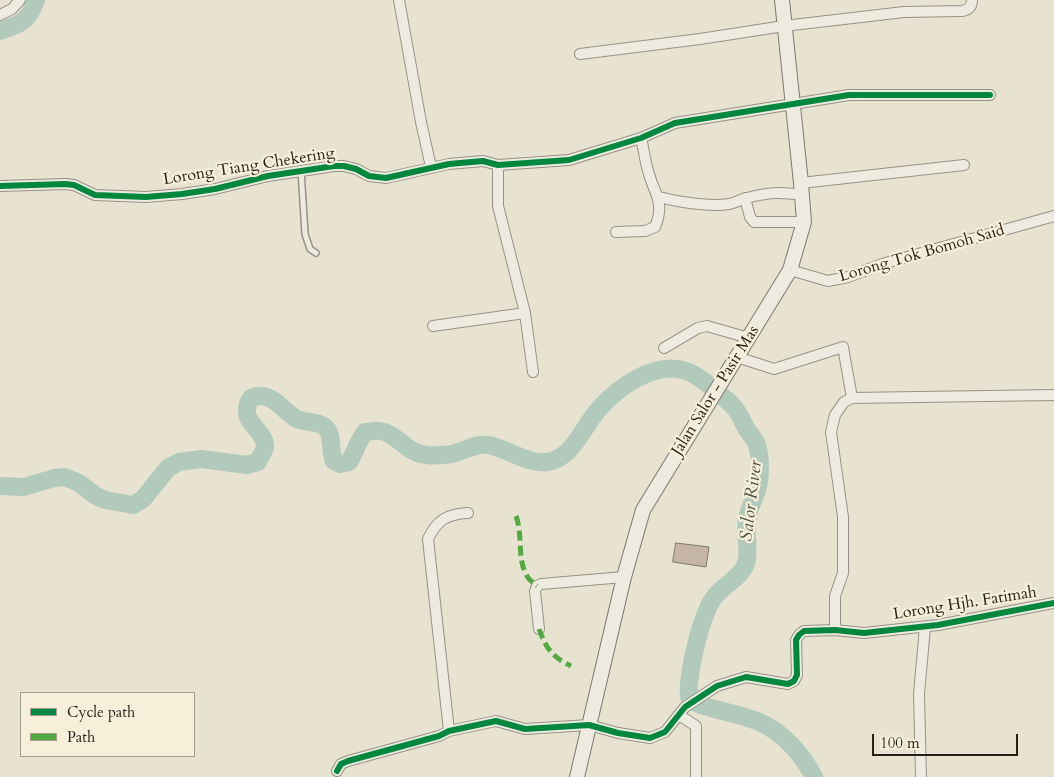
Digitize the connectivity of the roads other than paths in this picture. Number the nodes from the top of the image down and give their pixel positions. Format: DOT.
graph roads {
  1 [pos="20,0"];
  2 [pos="400,0"];
  3 [pos="782,0"];
  4 [pos="972,0"];
  5 [pos="0,15"];
  6 [pos="784,26"];
  7 [pos="580,54"];
  8 [pos="990,95"];
  9 [pos="792,104"];
  10 [pos="641,138"];
  11 [pos="498,165"];
  12 [pos="964,165"];
  13 [pos="431,168"];
  14 [pos="301,170"];
  15 [pos="0,186"];
  16 [pos="802,189"];
  17 [pos="659,197"];
  18 [pos="745,198"];
  19 [pos="1054,216"];
  20 [pos="804,222"];
  21 [pos="616,232"];
  22 [pos="316,253"];
  23 [pos="790,270"];
  24 [pos="524,313"];
  25 [pos="432,326"];
  26 [pos="748,338"];
  27 [pos="664,348"];
  28 [pos="737,357"];
  29 [pos="533,372"];
  30 [pos="1054,395"];
  31 [pos="852,398"];
  32 [pos="468,513"];
  33 [pos="624,577"];
  34 [pos="1054,602"];
  35 [pos="925,627"];
  36 [pos="539,629"];
  37 [pos="835,630"];
  38 [pos="682,712"];
  39 [pos="589,725"];
  40 [pos="449,731"];
  41 [pos="337,771"];
  42 [pos="577,777"];
  43 [pos="696,777"];
  44 [pos="921,777"];
  1 -- 5 [label="street"];
  2 -- 13 [label="street"];
  3 -- 6 [label="main road, Jalan Salor - Pasir Mas"];
  4 -- 6 [label="street"];
  6 -- 7 [label="street"];
  6 -- 9 [label="main road, Jalan Salor - Pasir Mas"];
  8 -- 9 [label="street, Lorong Tiang Chekering"];
  9 -- 10 [label="street, Lorong Tiang Chekering"];
  9 -- 16 [label="main road, Jalan Salor - Pasir Mas"];
  10 -- 11 [label="street, Lorong Tiang Chekering"];
  10 -- 17 [label="street"];
  11 -- 13 [label="street, Lorong Tiang Chekering"];
  11 -- 24 [label="street"];
  12 -- 16 [label="street"];
  13 -- 14 [label="street, Lorong Tiang Chekering"];
  14 -- 15 [label="street, Lorong Tiang Chekering"];
  14 -- 22 [label="lane"];
  16 -- 18 [label="street"];
  16 -- 20 [label="main road, Jalan Salor - Pasir Mas"];
  17 -- 18 [label="street"];
  17 -- 21 [label="street"];
  18 -- 20 [label="street"];
  19 -- 23 [label="street, Lorong Tok Bomoh Said"];
  20 -- 23 [label="main road, Jalan Salor - Pasir Mas"];
  23 -- 26 [label="main road, Jalan Salor - Pasir Mas"];
  24 -- 25 [label="street"];
  24 -- 29 [label="street"];
  26 -- 27 [label="street"];
  26 -- 28 [label="main road, Jalan Salor - Pasir Mas"];
  28 -- 31 [label="street"];
  28 -- 33 [label="main road, Jalan Salor - Pasir Mas"];
  30 -- 31 [label="street"];
  31 -- 37 [label="street"];
  32 -- 40 [label="street"];
  33 -- 36 [label="street"];
  33 -- 39 [label="main road, Jalan Salor - Pasir Mas"];
  34 -- 35 [label="street, Lorong Hjh. Fatimah"];
  35 -- 37 [label="street, Lorong Hjh. Fatimah"];
  35 -- 44 [label="street"];
  37 -- 38 [label="street, Lorong Hjh. Fatimah"];
  38 -- 39 [label="street, Lorong Hjh. Fatimah"];
  38 -- 43 [label="street"];
  39 -- 40 [label="street, Lorong Hjh. Fatimah"];
  39 -- 42 [label="main road, Jalan Salor - Pasir Mas"];
  40 -- 41 [label="street, Lorong Hjh. Fatimah"];
}
